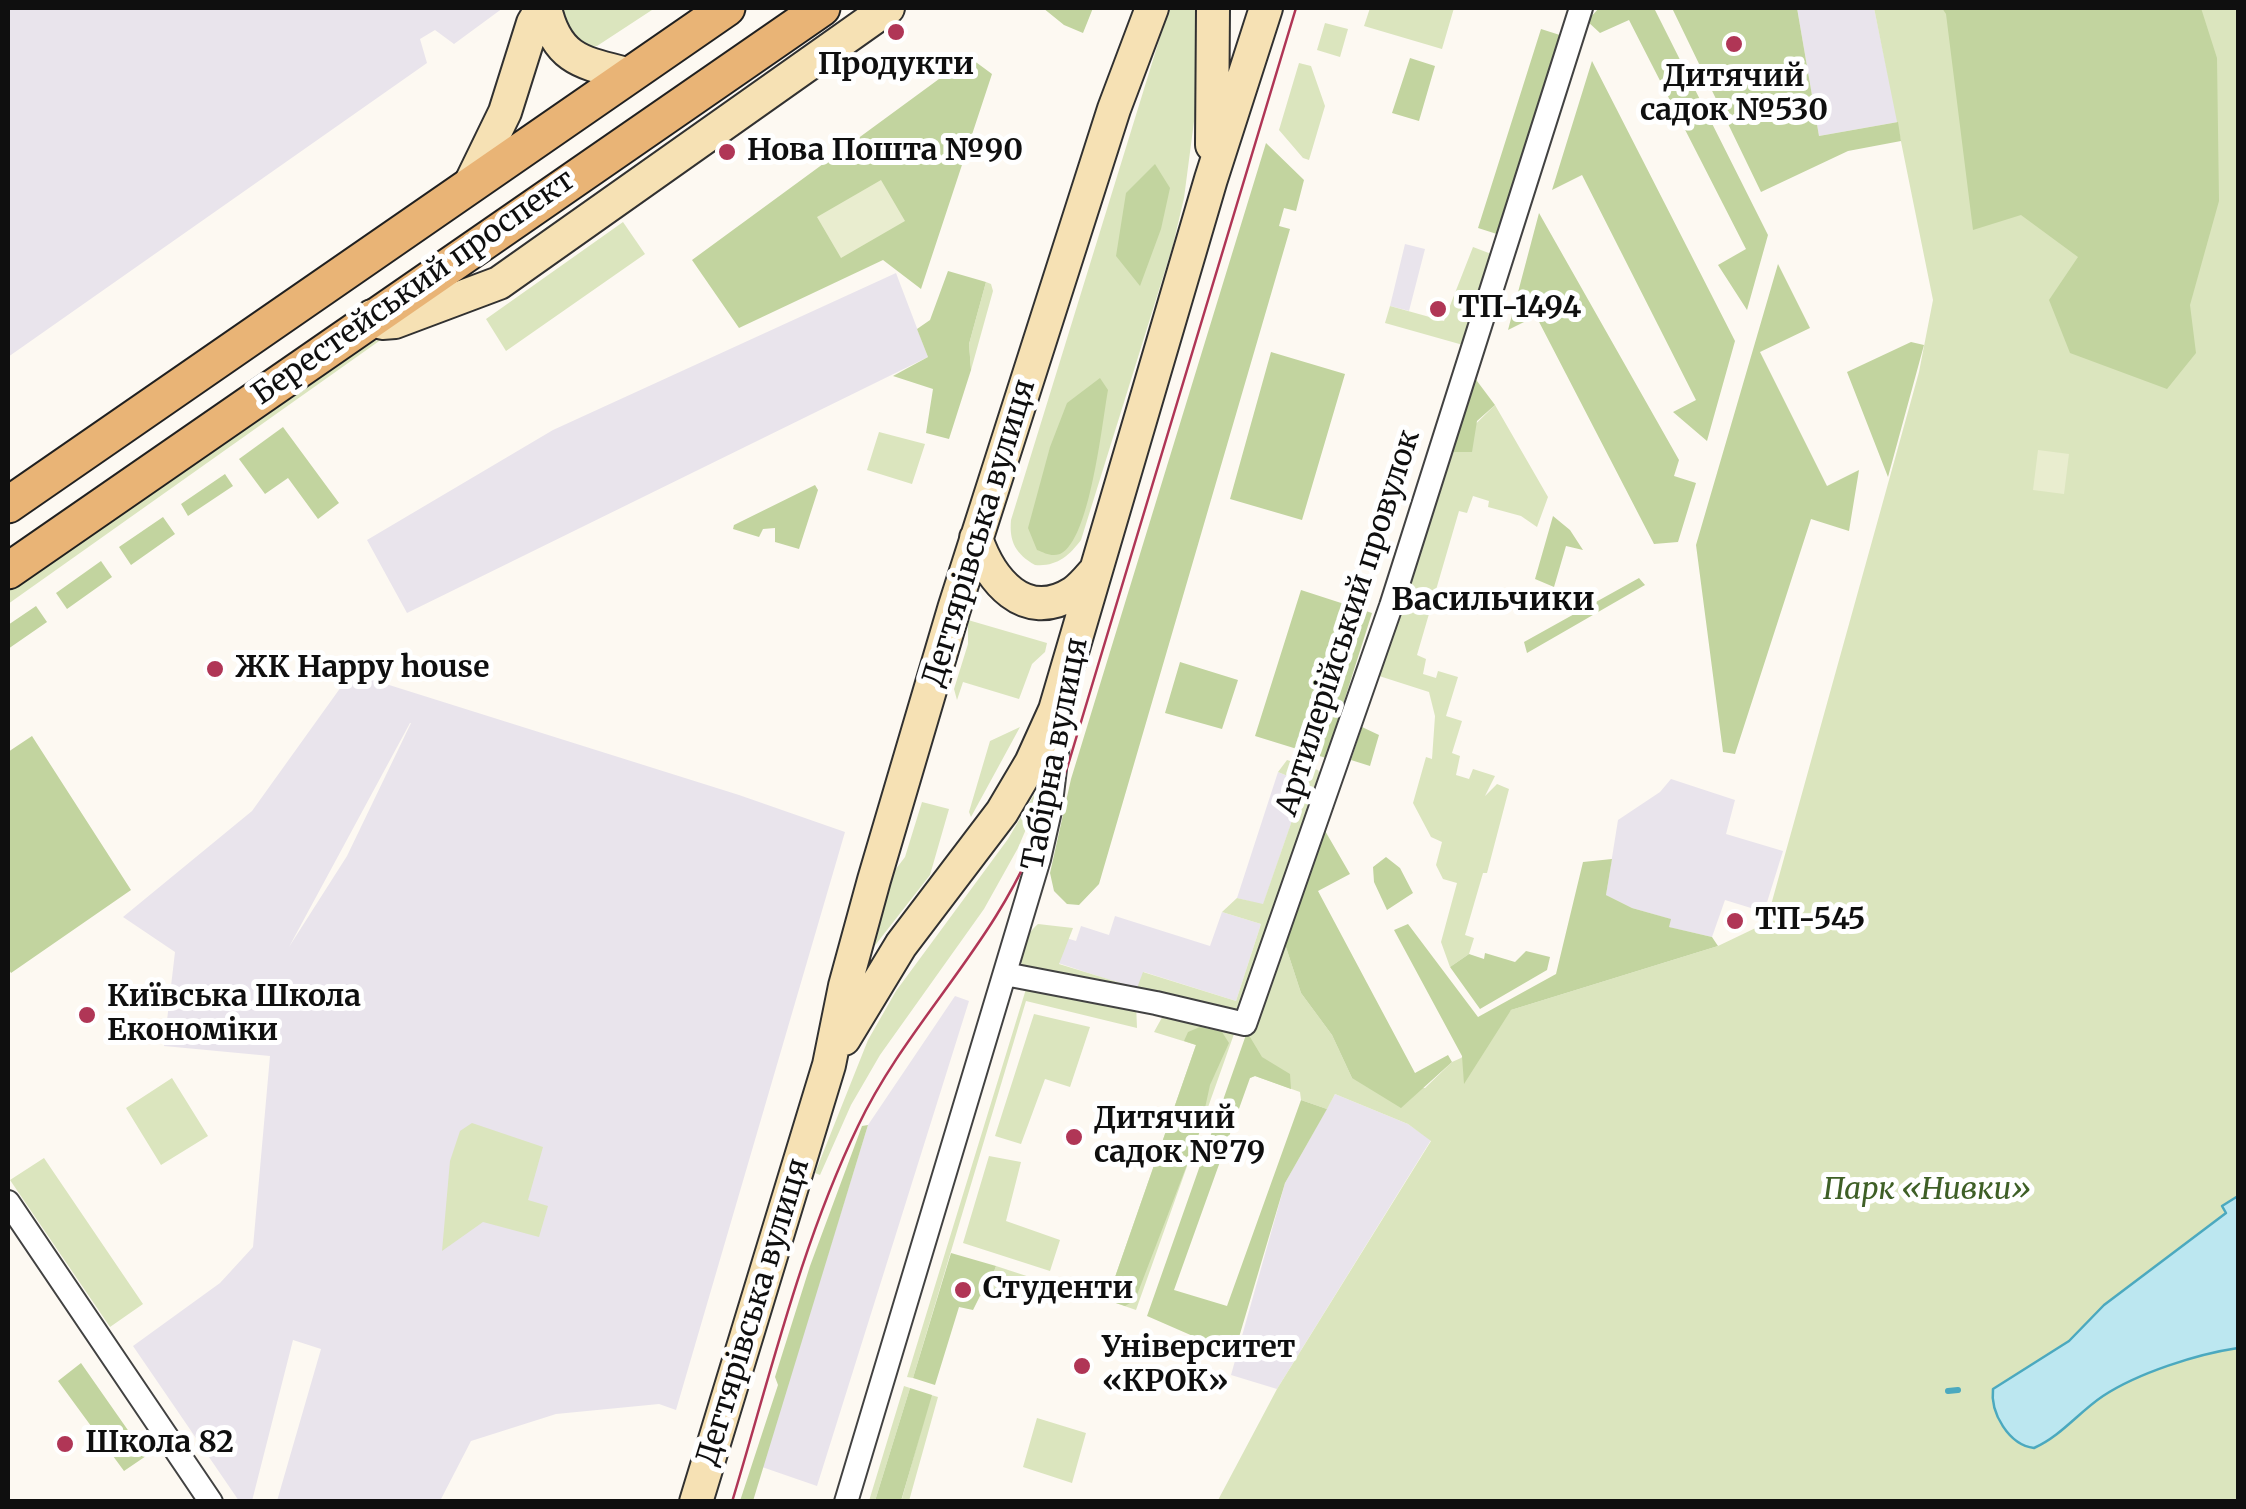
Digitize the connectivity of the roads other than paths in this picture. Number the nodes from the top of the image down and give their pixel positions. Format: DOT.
graph roads {
  1 [pos="543,8"];
  2 [pos="727,8"];
  3 [pos="822,8"];
  4 [pos="888,8"];
  5 [pos="1213,8"];
  6 [pos="1266,8"];
  7 [pos="1581,8"];
  8 [pos="1146,14"];
  9 [pos="631,75"];
  10 [pos="1211,180"];
  11 [pos="470,184"];
  12 [pos="372,316"];
  13 [pos="8,505"];
  14 [pos="976,538"];
  15 [pos="1096,570"];
  16 [pos="8,571"];
  17 [pos="1067,673"];
  18 [pos="1005,974"];
  19 [pos="829,1065"];
  20 [pos="8,1202"];
  21 [pos="211,1502"];
  22 [pos="696,1502"];
  23 [pos="846,1502"];
  1 -- 9 [label="main road"];
  1 -- 11 [label="main road"];
  2 -- 9 [label="main road, Берестейський проспект"];
  3 -- 12 [label="main road, Берестейський проспект"];
  4 -- 12 [label="main road"];
  5 -- 10 [label="main road"];
  6 -- 10 [label="main road, Табірна вулиця"];
  7 -- 18 [label="street, Артилерійський провулок"];
  8 -- 14 [label="main road, Дегтярівська вулиця"];
  9 -- 11 [label="main road, Берестейський проспект"];
  10 -- 15 [label="main road, Табірна вулиця"];
  11 -- 13 [label="main road, Берестейський проспект"];
  12 -- 16 [label="main road, Берестейський проспект"];
  14 -- 15 [label="main road"];
  14 -- 19 [label="main road, Дегтярівська вулиця"];
  15 -- 17 [label="main road, Табірна вулиця"];
  17 -- 18 [label="street, Табірна вулиця"];
  17 -- 19 [label="main road, Дегтярівська вулиця"];
  18 -- 23 [label="street, Табірна вулиця"];
  19 -- 22 [label="main road, Дегтярівська вулиця"];
  20 -- 21 [label="street"];
}
